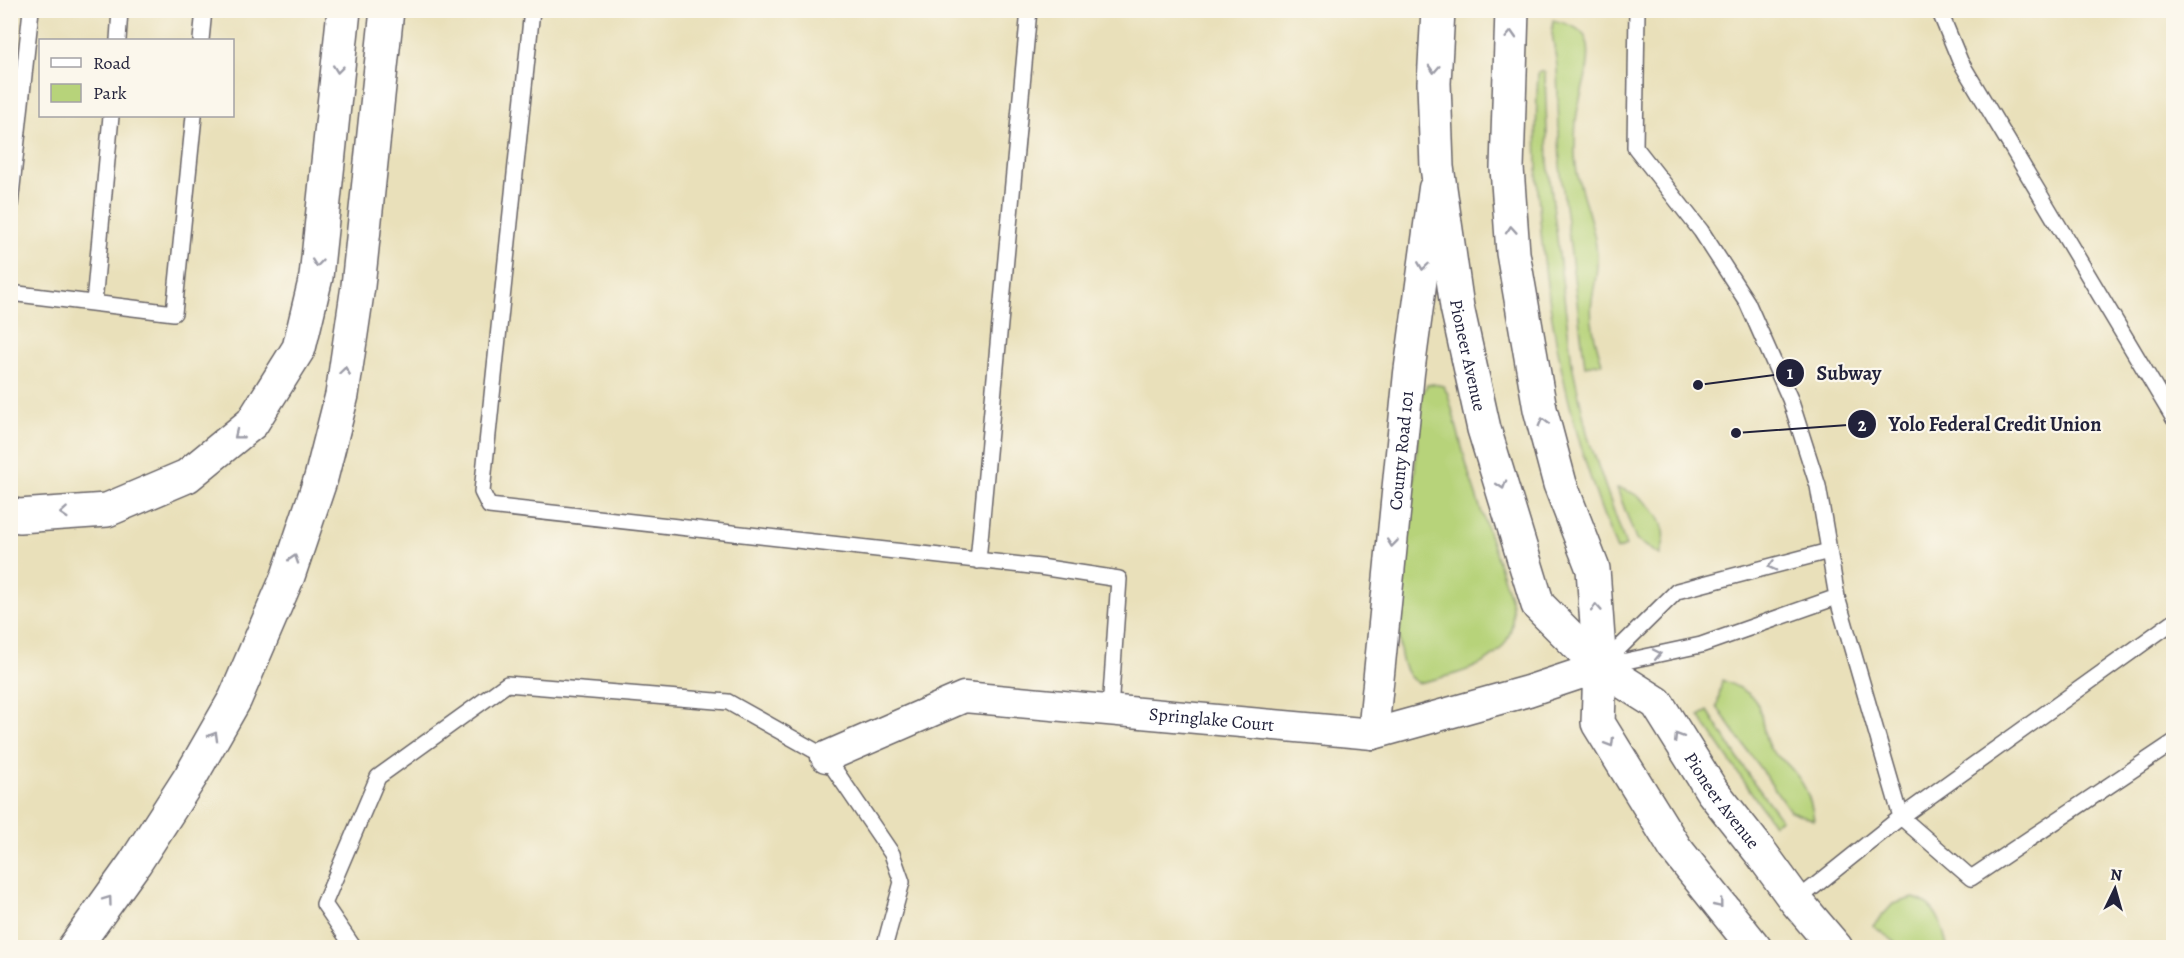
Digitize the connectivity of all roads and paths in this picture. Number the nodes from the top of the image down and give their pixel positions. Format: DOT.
graph roads {
  1 [pos="31,10"];
  2 [pos="120,10"];
  3 [pos="204,10"];
  4 [pos="344,10"];
  5 [pos="387,10"];
  6 [pos="532,10"];
  7 [pos="1029,10"];
  8 [pos="1438,10"];
  9 [pos="1512,10"];
  10 [pos="1637,10"];
  11 [pos="1939,10"];
  12 [pos="118,39"];
  13 [pos="201,39"];
  14 [pos="111,117"];
  15 [pos="194,117"];
  16 [pos="1437,167"];
  17 [pos="10,205"];
  18 [pos="10,292"];
  19 [pos="94,303"];
  20 [pos="2174,419"];
  21 [pos="10,514"];
  22 [pos="1829,552"];
  23 [pos="978,561"];
  24 [pos="1837,597"];
  25 [pos="2174,621"];
  26 [pos="1600,667"];
  27 [pos="1110,710"];
  28 [pos="1373,734"];
  29 [pos="2174,742"];
  30 [pos="826,757"];
  31 [pos="1901,817"];
  32 [pos="1796,901"];
  33 [pos="74,948"];
  34 [pos="354,948"];
  35 [pos="884,948"];
  36 [pos="1755,948"];
  37 [pos="1836,948"];
  1 -- 17 [label="lane"];
  2 -- 12 [label="lane"];
  3 -- 13 [label="lane"];
  4 -- 21 [label="main road, one-way"];
  33 -- 5 [label="main road, one-way"];
  6 -- 23 [label="lane"];
  7 -- 23 [label="lane"];
  8 -- 16 [label="main road, Pioneer Avenue, one-way"];
  26 -- 9 [label="main road, one-way"];
  10 -- 22 [label="lane"];
  11 -- 20 [label="lane"];
  14 -- 19 [label="lane"];
  15 -- 19 [label="lane"];
  16 -- 26 [label="main road, Pioneer Avenue, one-way"];
  16 -- 28 [label="street, County Road 101, one-way"];
  18 -- 19 [label="lane"];
  22 -- 24 [label="lane"];
  22 -- 26 [label="lane, one-way"];
  23 -- 27 [label="lane"];
  26 -- 24 [label="lane, one-way"];
  24 -- 31 [label="lane"];
  25 -- 31 [label="lane"];
  26 -- 28 [label="street, Springlake Court"];
  32 -- 26 [label="main road, Pioneer Avenue, one-way"];
  26 -- 36 [label="main road, one-way"];
  27 -- 28 [label="street, Springlake Court"];
  27 -- 30 [label="street, Springlake Court"];
  29 -- 31 [label="lane"];
  30 -- 34 [label="lane"];
  30 -- 35 [label="lane"];
  31 -- 32 [label="lane"];
  32 -- 37 [label="main road, Pioneer Avenue"];
}
